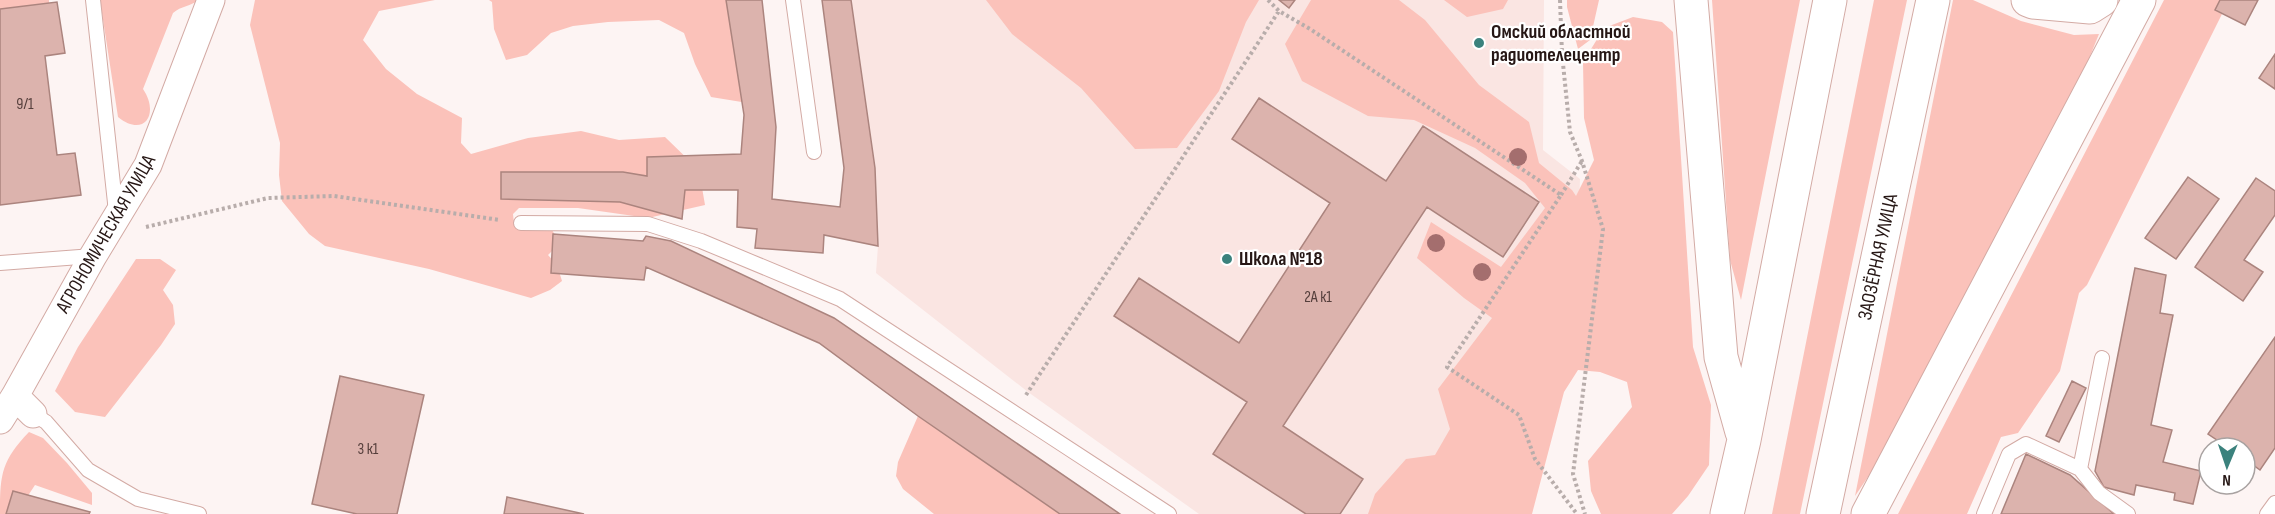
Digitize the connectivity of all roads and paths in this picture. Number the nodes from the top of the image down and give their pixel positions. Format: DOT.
graph roads {
  1 [pos="93,0"];
  2 [pos="211,0"];
  3 [pos="793,0"];
  4 [pos="1268,0"];
  5 [pos="1560,0"];
  6 [pos="1691,0"];
  7 [pos="1830,0"];
  8 [pos="1933,0"];
  9 [pos="2028,0"];
  10 [pos="2101,0"];
  11 [pos="2139,0"];
  12 [pos="1279,11"];
  13 [pos="814,152"];
  14 [pos="1582,161"];
  15 [pos="1561,195"];
  16 [pos="116,217"];
  17 [pos="521,223"];
  18 [pos="93,256"];
  19 [pos="0,263"];
  20 [pos="2102,357"];
  21 [pos="24,405"];
  22 [pos="1014,413"];
  23 [pos="0,420"];
  24 [pos="1744,440"];
  25 [pos="2080,469"];
  26 [pos="2275,503"];
  27 [pos="199,514"];
  28 [pos="1168,514"];
  29 [pos="1577,514"];
  30 [pos="1585,514"];
  31 [pos="1727,514"];
  32 [pos="1823,514"];
  33 [pos="1868,514"];
  34 [pos="1984,514"];
  35 [pos="2128,514"];
  36 [pos="2267,514"];
  1 -- 16 [label="lane"];
  2 -- 16 [label="street, АГРОНОМИЧЕСКАЯ УЛИЦА"];
  3 -- 13 [label="lane"];
  4 -- 12 [label="path"];
  5 -- 14 [label="path"];
  6 -- 24 [label="main road"];
  7 -- 24 [label="main road"];
  8 -- 32 [label="main road, ЗАОЗЁРНАЯ УЛИЦА"];
  9 -- 10 [label="main road"];
  11 -- 33 [label="main road"];
  12 -- 15 [label="path"];
  12 -- 22 [label="path"];
  14 -- 15 [label="path"];
  14 -- 30 [label="path"];
  15 -- 29 [label="path"];
  16 -- 17 [label="path"];
  16 -- 18 [label="street, АГРОНОМИЧЕСКАЯ УЛИЦА"];
  17 -- 22 [label="lane"];
  18 -- 19 [label="lane"];
  18 -- 21 [label="street, АГРОНОМИЧЕСКАЯ УЛИЦА"];
  20 -- 25 [label="lane"];
  21 -- 23 [label="street, АГРОНОМИЧЕСКАЯ УЛИЦА"];
  21 -- 27 [label="lane"];
  22 -- 28 [label="lane"];
  24 -- 31 [label="main road"];
  25 -- 34 [label="lane"];
  25 -- 35 [label="lane"];
  26 -- 36 [label="lane"];
}
